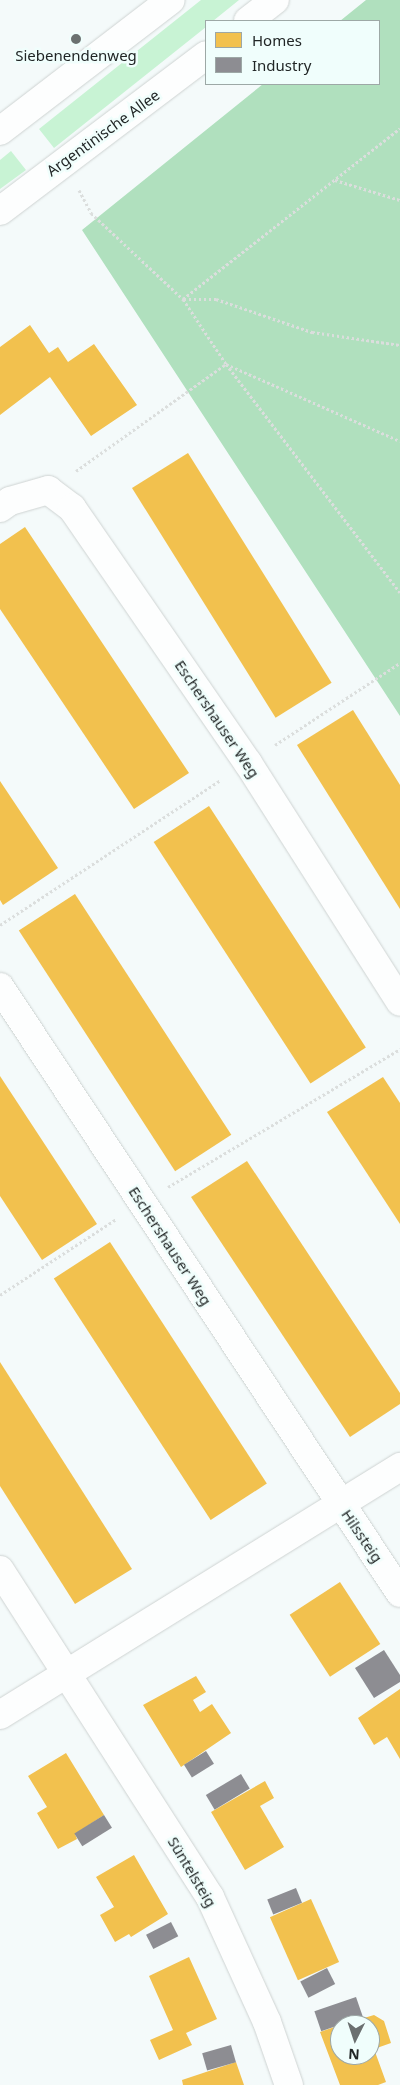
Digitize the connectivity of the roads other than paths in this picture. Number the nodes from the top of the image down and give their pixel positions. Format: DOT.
graph roads {
  1 [pos="171,0"];
  2 [pos="274,0"];
  3 [pos="249,20"];
  4 [pos="205,56"];
  5 [pos="0,131"];
  6 [pos="0,211"];
  7 [pos="0,508"];
  8 [pos="0,987"];
  9 [pos="400,1002"];
  10 [pos="400,1467"];
  11 [pos="340,1504"];
  12 [pos="0,1570"];
  13 [pos="400,1593"];
  14 [pos="67,1674"];
  15 [pos="0,1715"];
  16 [pos="289,2085"];
  1 -- 5 [label="street"];
  2 -- 3 [label="street"];
  4 -- 6 [label="street, Argentinische Allee"];
  7 -- 9 [label="street, Eschershauser Weg"];
  8 -- 11 [label="street, Eschershauser Weg"];
  10 -- 11 [label="street"];
  11 -- 13 [label="street, Hilssteig"];
  11 -- 14 [label="street"];
  12 -- 14 [label="street"];
  14 -- 15 [label="street"];
  14 -- 16 [label="street, Süntelsteig"];
}
